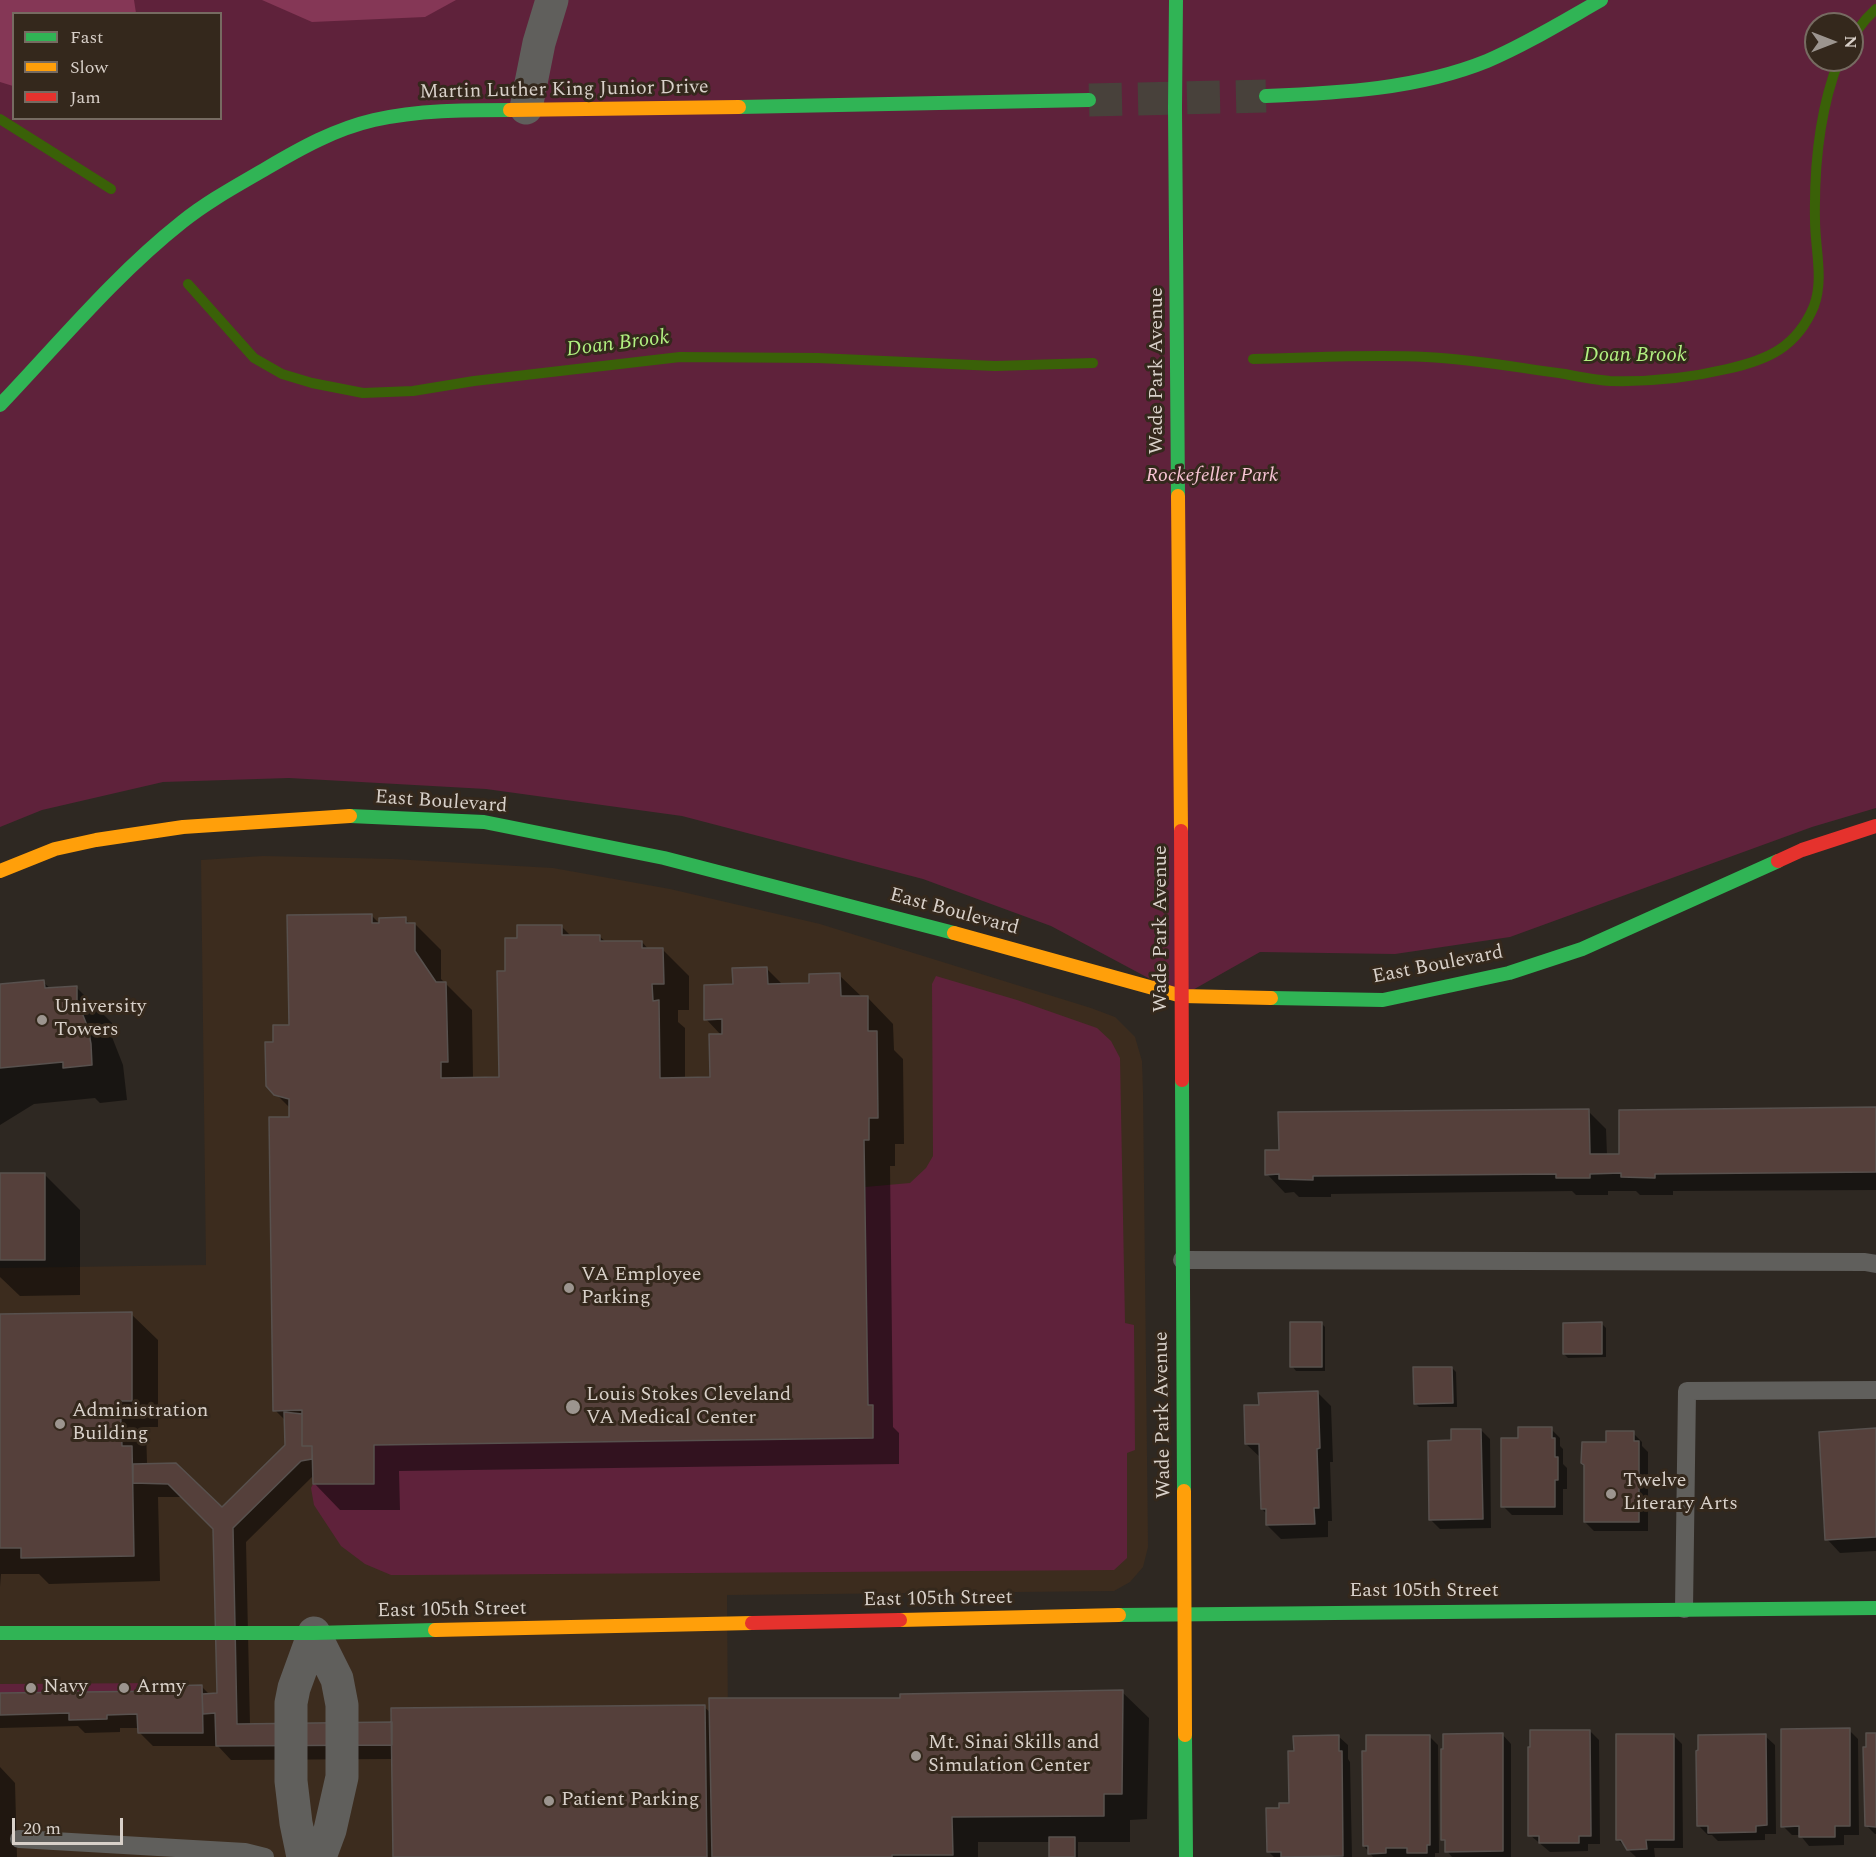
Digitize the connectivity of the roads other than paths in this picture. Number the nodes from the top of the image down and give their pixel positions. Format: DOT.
graph roads {
  1 [pos="552,0"];
  2 [pos="1176,0"];
  3 [pos="1601,0"];
  4 [pos="1266,96"];
  5 [pos="1089,100"];
  6 [pos="526,108"];
  7 [pos="0,405"];
  8 [pos="1876,826"];
  9 [pos="0,871"];
  10 [pos="1182,996"];
  11 [pos="1182,1260"];
  12 [pos="1876,1264"];
  13 [pos="1876,1390"];
  14 [pos="1876,1608"];
  15 [pos="1684,1609"];
  16 [pos="1185,1613"];
  17 [pos="0,1633"];
  18 [pos="314,1633"];
  19 [pos="19,1839"];
  20 [pos="265,1857"];
  21 [pos="303,1857"];
  22 [pos="320,1857"];
  23 [pos="1186,1857"];
  1 -- 6 [label="street"];
  2 -- 10 [label="street, Wade Park Avenue"];
  3 -- 4 [label="street"];
  5 -- 6 [label="street, Martin Luther King Junior Drive"];
  6 -- 7 [label="street, Martin Luther King Junior Drive"];
  8 -- 10 [label="street, East Boulevard"];
  9 -- 10 [label="street, East Boulevard"];
  10 -- 11 [label="street, Wade Park Avenue"];
  11 -- 12 [label="lane"];
  11 -- 16 [label="street, Wade Park Avenue"];
  13 -- 15 [label="lane"];
  14 -- 15 [label="street, East 105th Street"];
  15 -- 16 [label="street, East 105th Street"];
  16 -- 18 [label="street, East 105th Street"];
  16 -- 23 [label="street, Wade Park Avenue"];
  17 -- 18 [label="street, East 105th Street"];
  18 -- 21 [label="street"];
  18 -- 22 [label="street"];
  19 -- 20 [label="lane"];
}
